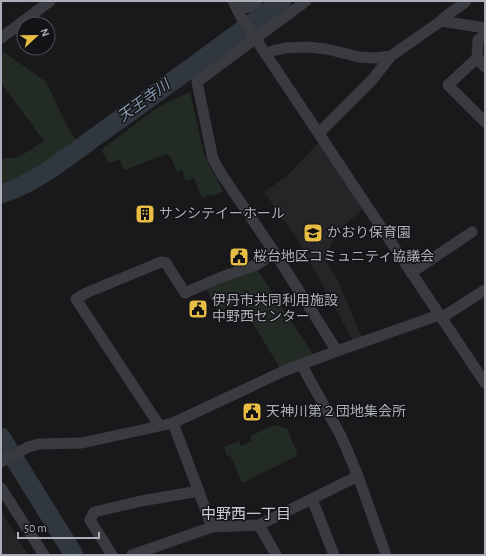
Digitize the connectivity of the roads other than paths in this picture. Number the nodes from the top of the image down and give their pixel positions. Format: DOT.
graph roads {
  1 [pos="50,1"];
  2 [pos="257,1"];
  3 [pos="306,1"];
  4 [pos="466,1"];
  5 [pos="238,7"];
  6 [pos="441,21"];
  7 [pos="485,28"];
  8 [pos="485,35"];
  9 [pos="255,37"];
  10 [pos="1,38"];
  11 [pos="267,55"];
  12 [pos="391,56"];
  13 [pos="476,58"];
  14 [pos="485,67"];
  15 [pos="485,122"];
  16 [pos="319,134"];
  17 [pos="472,232"];
  18 [pos="274,253"];
  19 [pos="411,274"];
  20 [pos="482,295"];
  21 [pos="440,317"];
  22 [pos="337,350"];
  23 [pos="302,364"];
  24 [pos="481,369"];
  25 [pos="485,383"];
  26 [pos="173,423"];
  27 [pos="159,425"];
  28 [pos="1,462"];
  29 [pos="358,476"];
  30 [pos="1,488"];
  31 [pos="199,492"];
  32 [pos="312,499"];
  33 [pos="259,525"];
  34 [pos="212,527"];
  35 [pos="44,555"];
  36 [pos="112,555"];
  37 [pos="132,555"];
  38 [pos="276,555"];
  39 [pos="334,555"];
  40 [pos="386,555"];
  1 -- 10 [label="street"];
  2 -- 5 [label="street"];
  3 -- 9 [label="street"];
  4 -- 6 [label="street"];
  5 -- 9 [label="street"];
  6 -- 7 [label="street"];
  6 -- 12 [label="street"];
  8 -- 13 [label="street"];
  9 -- 11 [label="street"];
  9 -- 18 [label="street"];
  11 -- 12 [label="street"];
  11 -- 16 [label="street"];
  12 -- 16 [label="street"];
  13 -- 14 [label="street"];
  13 -- 15 [label="street"];
  16 -- 19 [label="street"];
  17 -- 19 [label="street"];
  18 -- 22 [label="street"];
  18 -- 27 [label="street"];
  19 -- 21 [label="street"];
  20 -- 21 [label="street"];
  21 -- 22 [label="street"];
  21 -- 24 [label="street"];
  22 -- 23 [label="street"];
  23 -- 26 [label="street"];
  23 -- 29 [label="street"];
  24 -- 25 [label="street"];
  26 -- 27 [label="street"];
  26 -- 31 [label="street"];
  27 -- 28 [label="street"];
  29 -- 32 [label="street"];
  29 -- 40 [label="street"];
  30 -- 35 [label="street"];
  31 -- 34 [label="street"];
  31 -- 36 [label="street"];
  32 -- 33 [label="street"];
  32 -- 39 [label="street"];
  33 -- 34 [label="street"];
  33 -- 38 [label="street"];
  34 -- 37 [label="street"];
}
